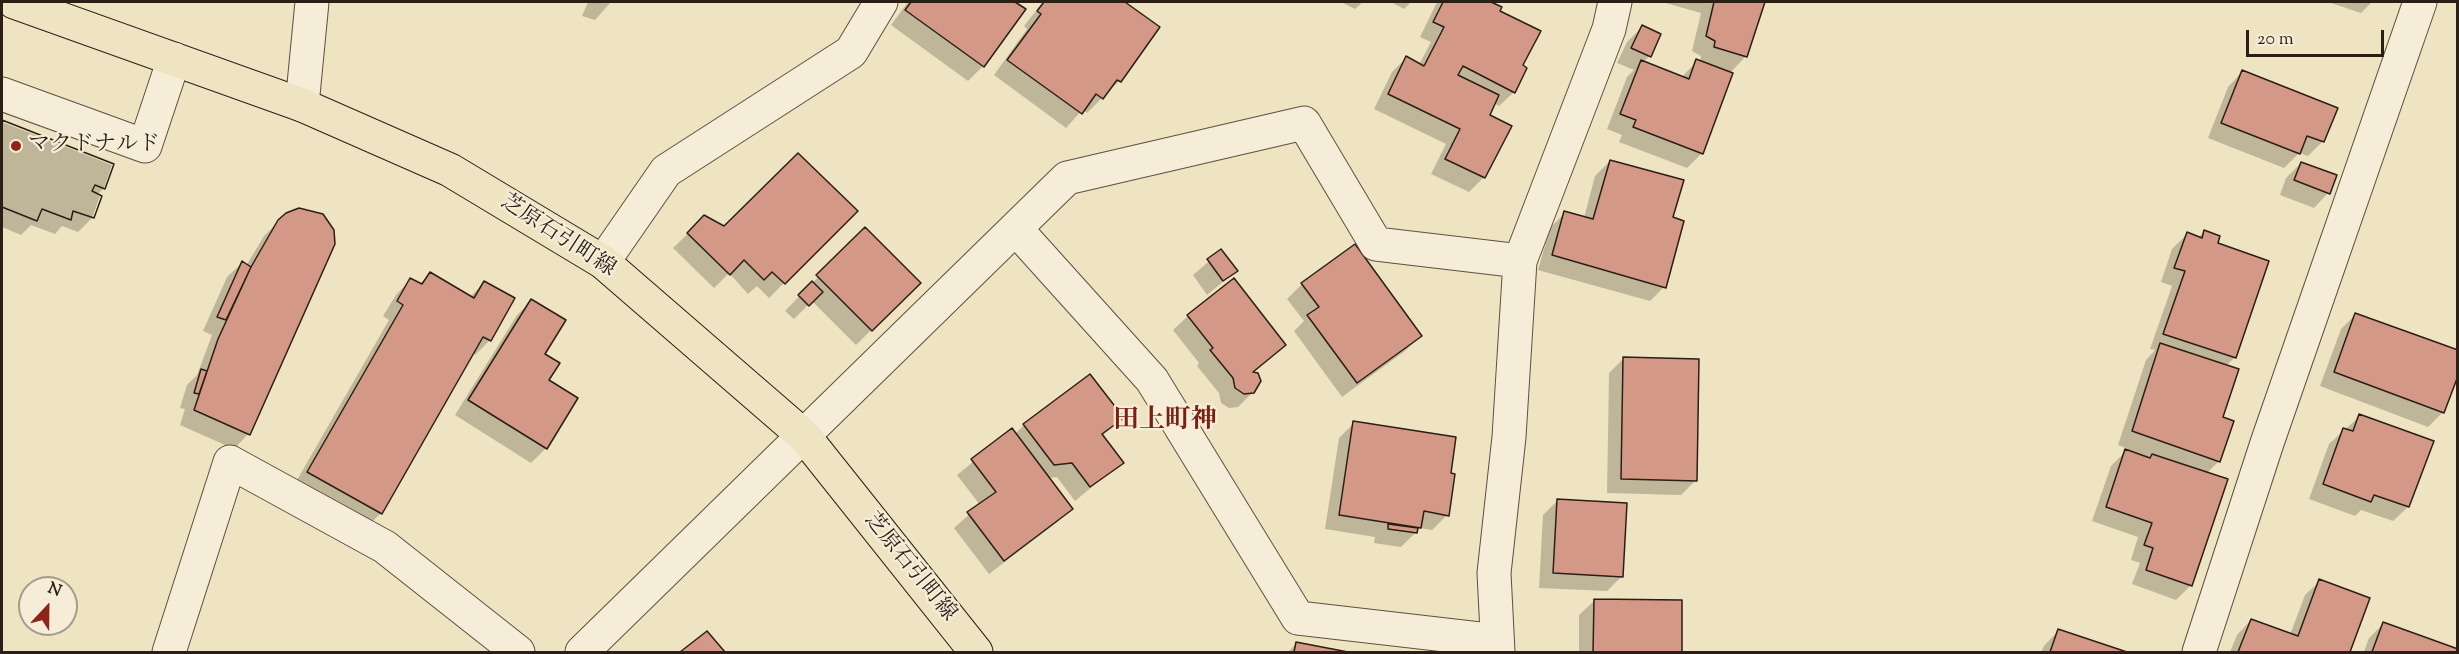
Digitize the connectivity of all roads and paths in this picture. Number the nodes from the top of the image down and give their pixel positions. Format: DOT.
graph roads {
  1 [pos="14,2"];
  2 [pos="312,2"];
  3 [pos="881,2"];
  4 [pos="1615,2"];
  5 [pos="2420,2"];
  6 [pos="174,59"];
  7 [pos="2,94"];
  8 [pos="302,105"];
  9 [pos="1016,229"];
  10 [pos="1520,261"];
  11 [pos="603,262"];
  12 [pos="804,436"];
  13 [pos="1497,647"];
  14 [pos="169,652"];
  15 [pos="518,652"];
  16 [pos="582,652"];
  17 [pos="976,652"];
  18 [pos="2199,652"];
  1 -- 6 [label="main road, 芝原石引町線"];
  2 -- 8 [label="street"];
  3 -- 11 [label="street"];
  4 -- 10 [label="street"];
  5 -- 18 [label="street"];
  6 -- 7 [label="street"];
  6 -- 8 [label="main road, 芝原石引町線"];
  8 -- 11 [label="main road, 芝原石引町線"];
  9 -- 10 [label="street"];
  9 -- 12 [label="street"];
  9 -- 13 [label="street"];
  10 -- 13 [label="street"];
  11 -- 12 [label="main road, 芝原石引町線"];
  12 -- 16 [label="street"];
  12 -- 17 [label="main road, 芝原石引町線"];
  14 -- 15 [label="street"];
}
